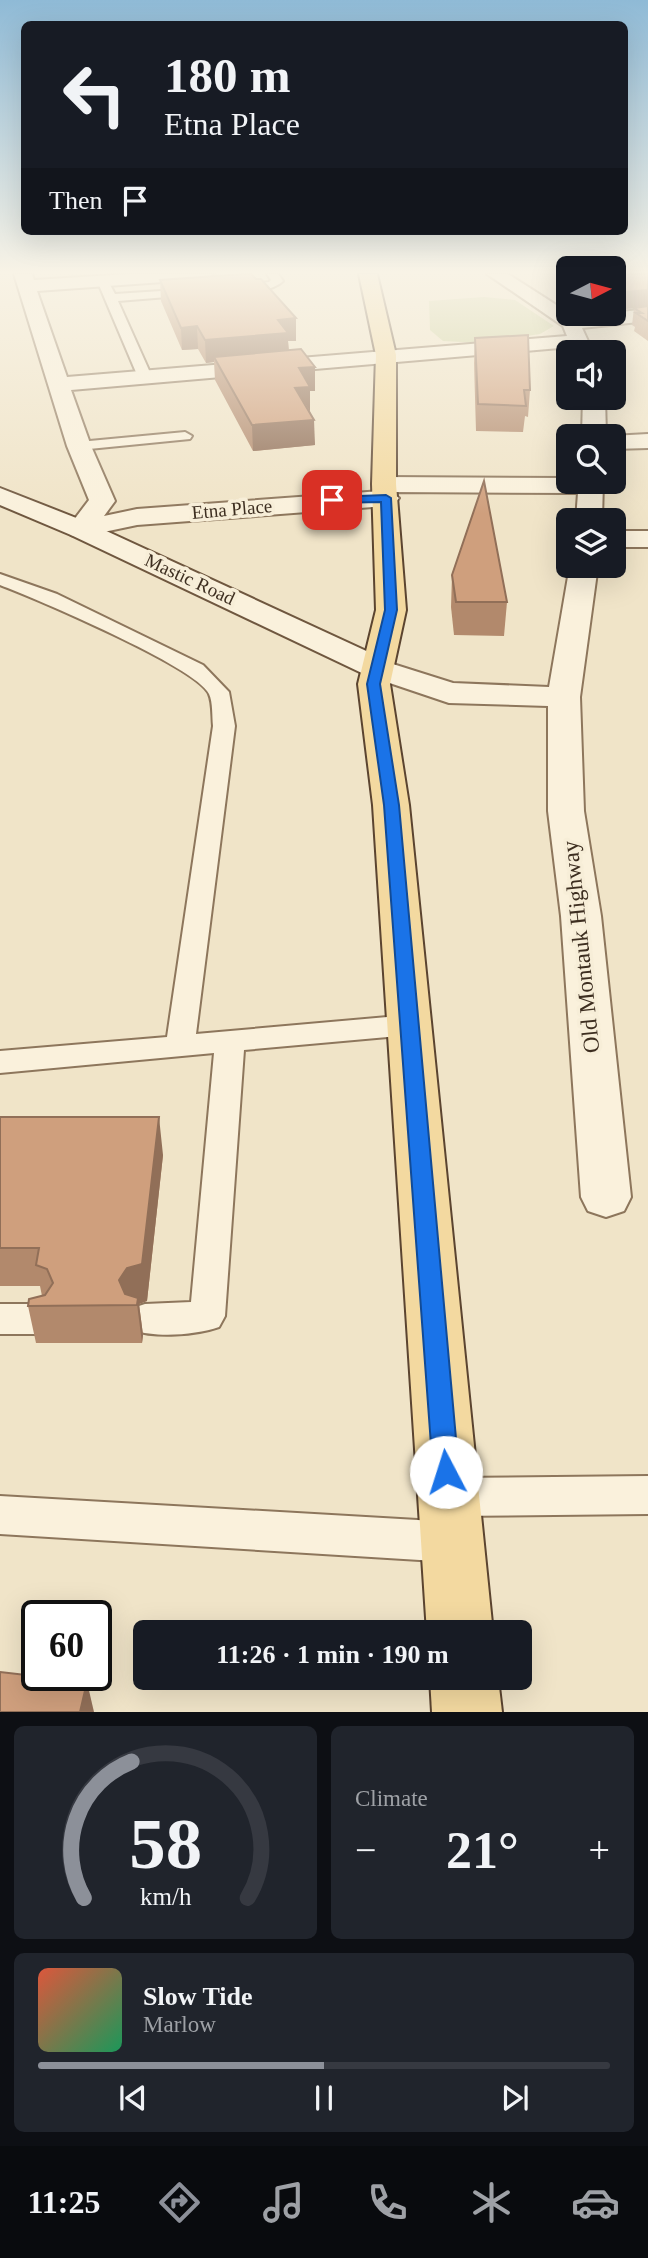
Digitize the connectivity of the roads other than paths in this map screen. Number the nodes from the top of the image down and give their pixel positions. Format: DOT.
graph roads {
  1 [pos="51,354"];
  2 [pos="135,354"];
  3 [pos="398,354"];
  4 [pos="386,355"];
  5 [pos="145,377"];
  6 [pos="61,384"];
  7 [pos="185,436"];
  8 [pos="648,441"];
  9 [pos="626,442"];
  10 [pos="79,446"];
  11 [pos="556,485"];
  12 [pos="385,491"];
  13 [pos="0,496"];
  14 [pos="80,528"];
  15 [pos="626,539"];
  16 [pos="648,539"];
  17 [pos="582,578"];
  18 [pos="0,579"];
  19 [pos="377,667"];
  20 [pos="564,697"];
  21 [pos="410,1024"];
  22 [pos="230,1040"];
  23 [pos="180,1044"];
  24 [pos="0,1062"];
  25 [pos="606,1197"];
  26 [pos="40,1318"];
  27 [pos="0,1319"];
  28 [pos="145,1319"];
  29 [pos="648,1495"];
  30 [pos="0,1515"];
  31 [pos="451,1519"];
  32 [pos="459,1620"];
  33 [pos="465,1690"];
  34 [pos="467,1712"];
  1 -- 6 [label="street"];
  2 -- 5 [label="lane"];
  3 -- 4 [label="street"];
  4 -- 5 [label="street"];
  4 -- 12 [label="main road"];
  5 -- 6 [label="street"];
  6 -- 10 [label="street"];
  7 -- 10 [label="lane"];
  8 -- 9 [label="street"];
  10 -- 14 [label="street"];
  11 -- 12 [label="street, Etna Place"];
  12 -- 14 [label="street, Etna Place"];
  12 -- 19 [label="main road"];
  13 -- 14 [label="street, Mastic Road"];
  14 -- 19 [label="street, Mastic Road"];
  15 -- 16 [label="street"];
  17 -- 20 [label="street, Old Montauk Highway"];
  18 -- 23 [label="lane"];
  19 -- 20 [label="street"];
  19 -- 21 [label="main road"];
  20 -- 25 [label="street, Old Montauk Highway"];
  21 -- 22 [label="lane"];
  21 -- 31 [label="main road"];
  22 -- 23 [label="lane"];
  22 -- 28 [label="lane"];
  23 -- 24 [label="lane"];
  26 -- 27 [label="lane"];
  29 -- 31 [label="lane"];
  30 -- 31 [label="lane"];
  31 -- 32 [label="main road"];
  33 -- 34 [label="main road"];
}
